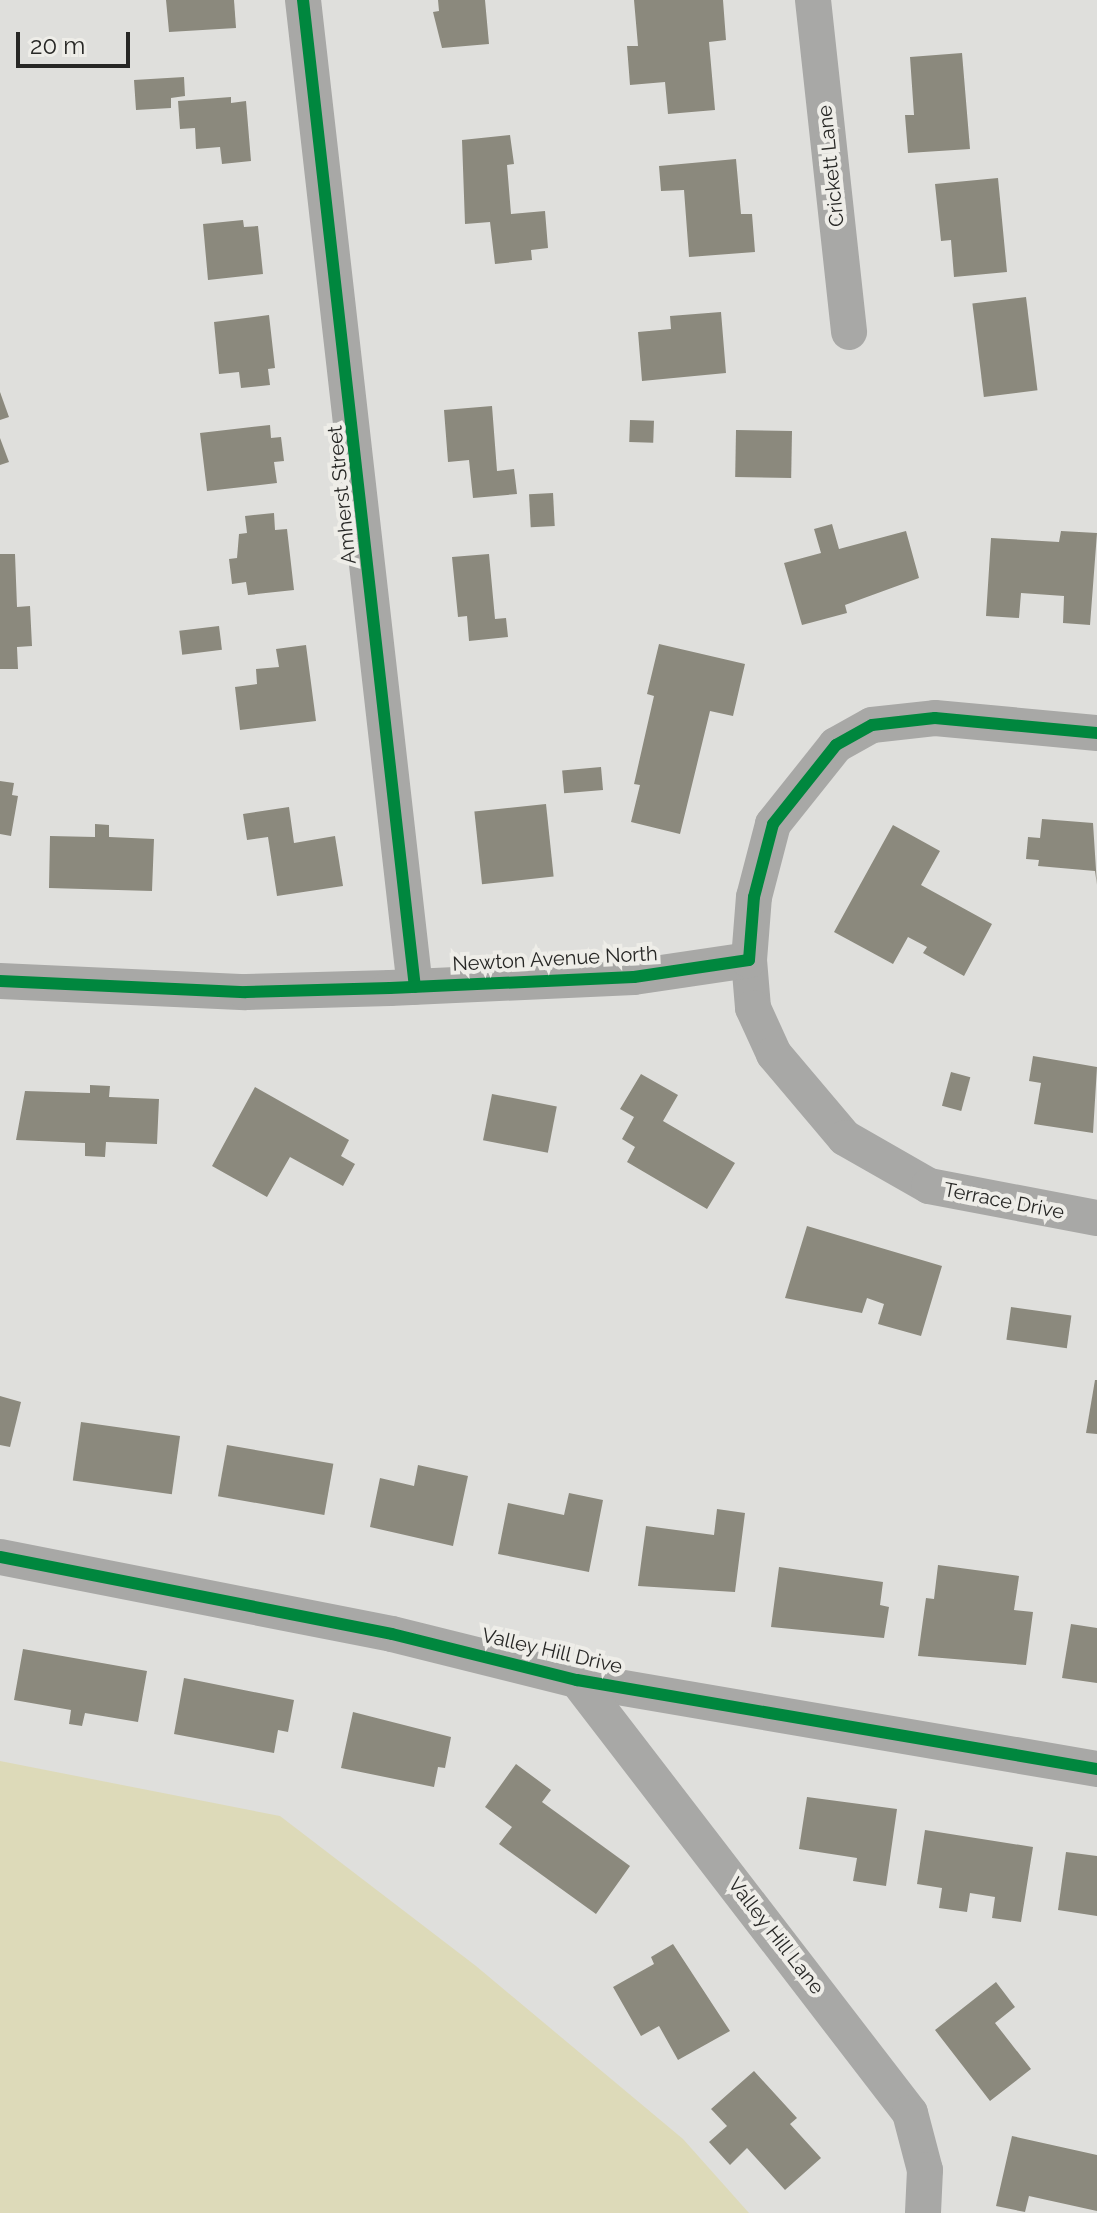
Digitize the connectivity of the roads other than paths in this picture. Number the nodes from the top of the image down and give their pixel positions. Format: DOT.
graph roads {
  1 [pos="303,0"];
  2 [pos="813,0"];
  3 [pos="849,332"];
  4 [pos="1097,733"];
  5 [pos="749,960"];
  6 [pos="0,981"];
  7 [pos="415,987"];
  8 [pos="1097,1218"];
  9 [pos="0,1557"];
  10 [pos="577,1680"];
  11 [pos="1097,1769"];
  12 [pos="923,2213"];
  1 -- 7 [label="street, Amherst Street"];
  2 -- 3 [label="street, Crickett Lane"];
  4 -- 5 [label="street"];
  5 -- 7 [label="street, Newton Avenue North"];
  5 -- 8 [label="street, Terrace Drive"];
  6 -- 7 [label="street, Newton Avenue North"];
  9 -- 10 [label="street, Valley Hill Drive"];
  10 -- 11 [label="street, Valley Hill Drive"];
  10 -- 12 [label="street, Valley Hill Lane"];
}
